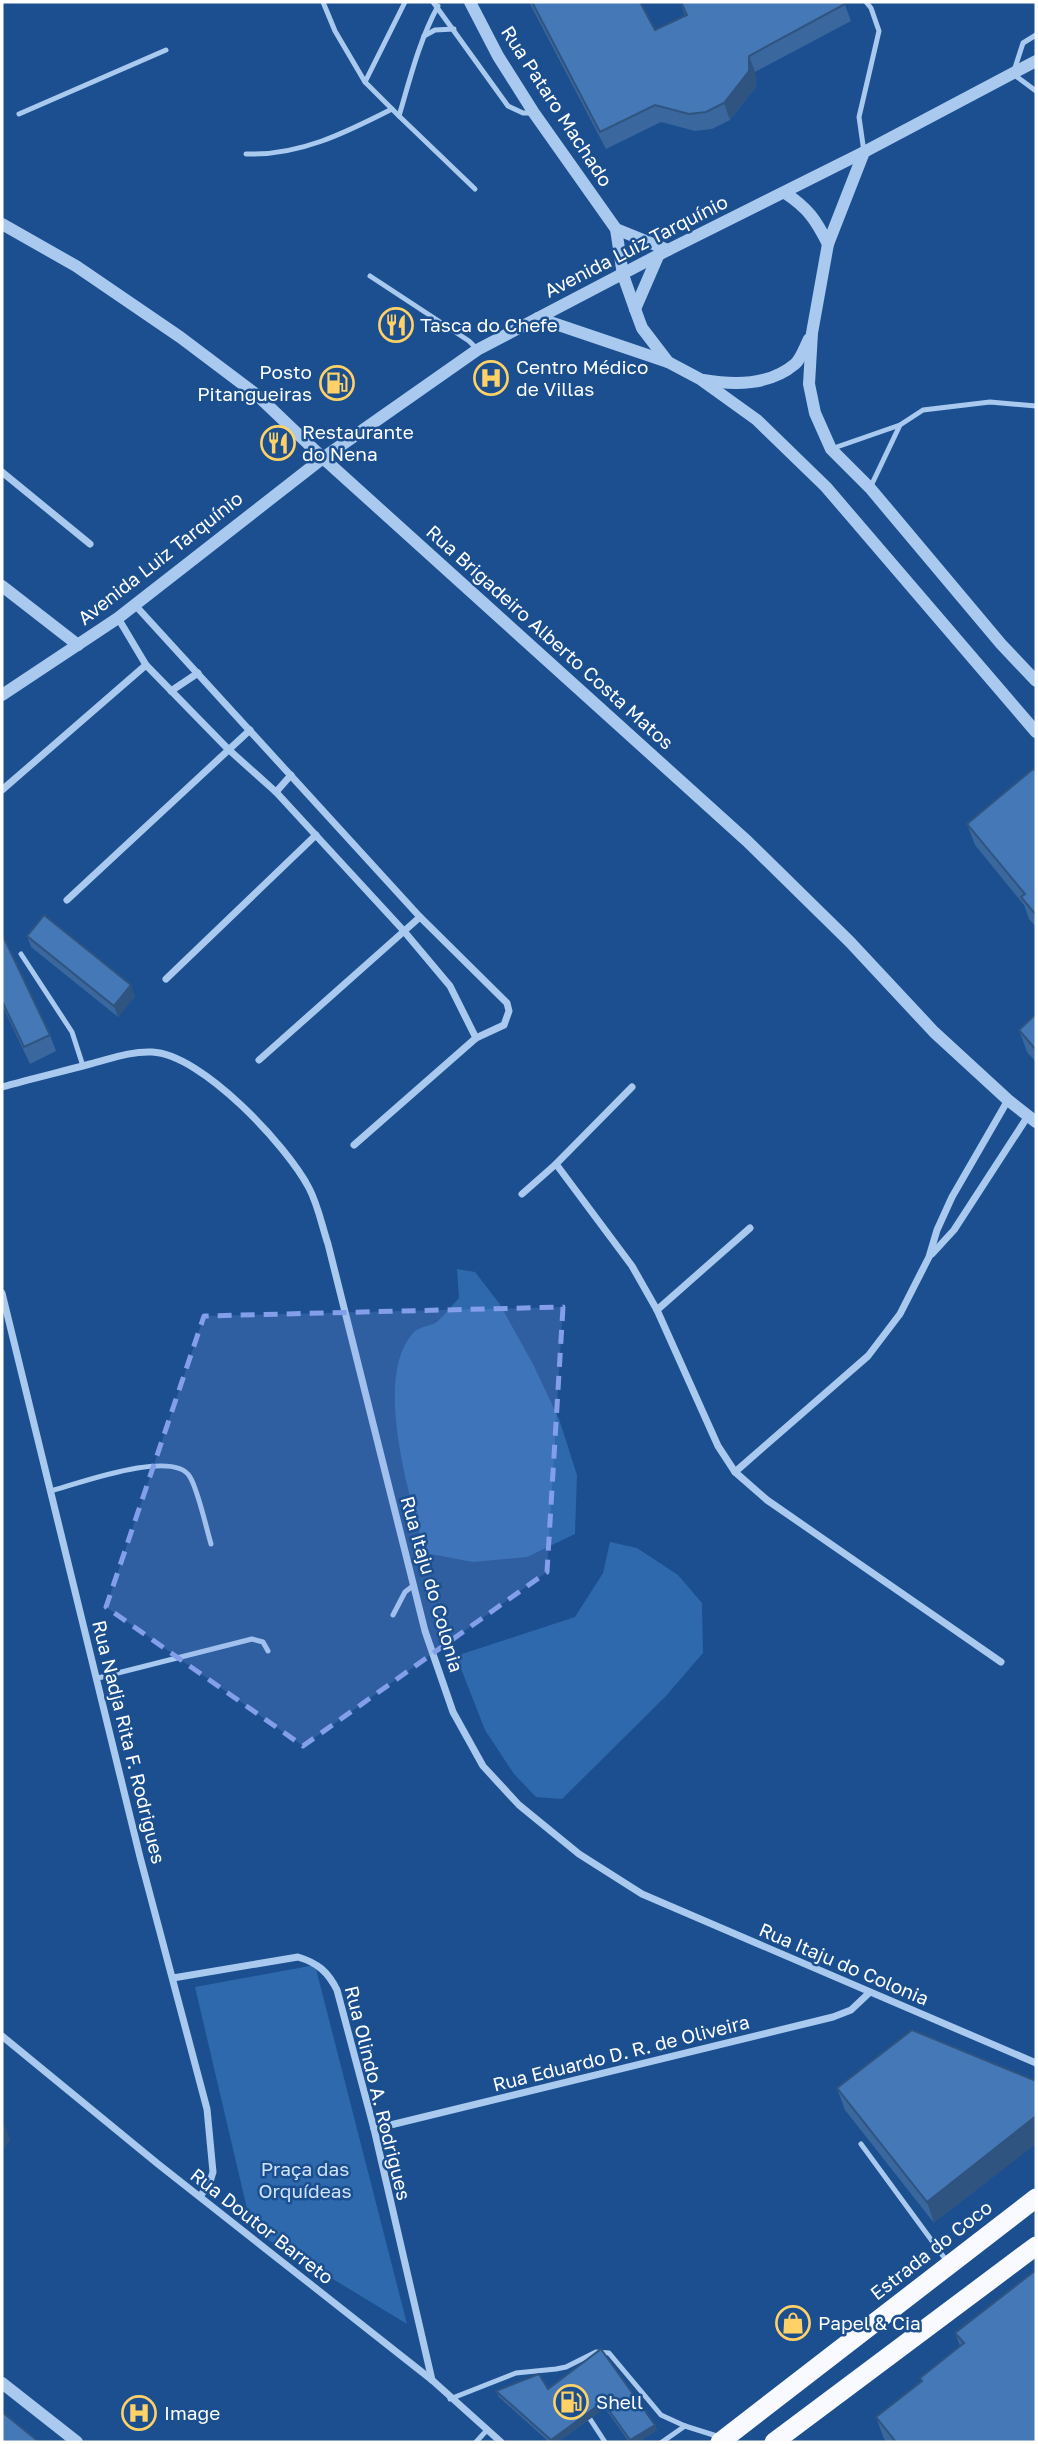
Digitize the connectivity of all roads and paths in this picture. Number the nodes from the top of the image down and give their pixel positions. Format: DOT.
graph roads {
  1 [pos="323,2"];
  2 [pos="405,2"];
  3 [pos="470,2"];
  4 [pos="866,2"];
  5 [pos="436,4"];
  6 [pos="454,29"];
  7 [pos="1036,35"];
  8 [pos="424,36"];
  9 [pos="166,50"];
  10 [pos="1036,61"];
  11 [pos="1013,74"];
  12 [pos="365,82"];
  13 [pos="1036,91"];
  14 [pos="392,109"];
  15 [pos="534,113"];
  16 [pos="19,114"];
  17 [pos="399,116"];
  18 [pos="864,152"];
  19 [pos="246,154"];
  20 [pos="475,189"];
  21 [pos="785,193"];
  22 [pos="2,224"];
  23 [pos="616,229"];
  24 [pos="828,244"];
  25 [pos="663,252"];
  26 [pos="623,275"];
  27 [pos="370,276"];
  28 [pos="635,309"];
  29 [pos="538,318"];
  30 [pos="812,333"];
  31 [pos="477,350"];
  32 [pos="668,362"];
  33 [pos="700,379"];
  34 [pos="1036,406"];
  35 [pos="900,425"];
  36 [pos="831,449"];
  37 [pos="323,458"];
  38 [pos="2,472"];
  39 [pos="870,488"];
  40 [pos="90,544"];
  41 [pos="2,586"];
  42 [pos="135,604"];
  43 [pos="118,618"];
  44 [pos="78,645"];
  45 [pos="146,665"];
  46 [pos="198,673"];
  47 [pos="1036,681"];
  48 [pos="171,691"];
  49 [pos="2,695"];
  50 [pos="250,730"];
  51 [pos="1036,732"];
  52 [pos="228,749"];
  53 [pos="291,775"];
  54 [pos="2,790"];
  55 [pos="276,792"];
  56 [pos="316,835"];
  57 [pos="67,900"];
  58 [pos="420,917"];
  59 [pos="403,930"];
  60 [pos="21,954"];
  61 [pos="166,979"];
  62 [pos="476,1038"];
  63 [pos="260,1060"];
  64 [pos="83,1066"];
  65 [pos="2,1087"];
  66 [pos="632,1087"];
  67 [pos="1008,1100"];
  68 [pos="1032,1119"];
  69 [pos="354,1145"];
  70 [pos="555,1164"];
  71 [pos="522,1194"];
  72 [pos="750,1228"];
  73 [pos="929,1257"];
  74 [pos="2,1293"];
  75 [pos="657,1310"];
  76 [pos="735,1472"];
  77 [pos="51,1491"];
  78 [pos="211,1544"];
  79 [pos="414,1585"];
  80 [pos="393,1615"];
  81 [pos="268,1651"];
  82 [pos="1001,1662"];
  83 [pos="98,1678"];
  84 [pos="173,1978"];
  85 [pos="869,1993"];
  86 [pos="2,2036"];
  87 [pos="1036,2063"];
  88 [pos="374,2129"];
  89 [pos="861,2144"];
  90 [pos="200,2196"];
  91 [pos="1036,2198"];
  92 [pos="1036,2246"];
  93 [pos="949,2265"];
  94 [pos="556,2369"];
  95 [pos="561,2376"];
  96 [pos="432,2380"];
  97 [pos="2,2383"];
  98 [pos="450,2399"];
  99 [pos="590,2419"];
  100 [pos="685,2426"];
  101 [pos="487,2430"];
  102 [pos="723,2440"];
  103 [pos="77,2442"];
  104 [pos="476,2442"];
  105 [pos="501,2442"];
  106 [pos="606,2442"];
  107 [pos="662,2442"];
  108 [pos="774,2442"];
  1 -- 12 [label="lane"];
  2 -- 12 [label="lane"];
  3 -- 15 [label="street, Rua Pataro Machado"];
  4 -- 18 [label="lane"];
  5 -- 6 [label="lane"];
  5 -- 8 [label="lane"];
  6 -- 8 [label="lane"];
  6 -- 15 [label="lane"];
  7 -- 11 [label="lane"];
  8 -- 17 [label="lane"];
  9 -- 16 [label="lane"];
  10 -- 11 [label="street, Avenida Luiz Tarquínio"];
  11 -- 13 [label="lane"];
  11 -- 18 [label="street, Avenida Luiz Tarquínio"];
  12 -- 14 [label="lane"];
  14 -- 17 [label="lane"];
  14 -- 19 [label="lane"];
  15 -- 23 [label="street, Rua Pataro Machado"];
  17 -- 20 [label="lane"];
  18 -- 21 [label="street, Avenida Luiz Tarquínio"];
  18 -- 24 [label="street"];
  21 -- 24 [label="street"];
  21 -- 25 [label="street, Avenida Luiz Tarquínio"];
  22 -- 37 [label="street, Rua Brigadeiro Alberto Costa Matos"];
  23 -- 25 [label="street"];
  23 -- 26 [label="street, Rua Pataro Machado"];
  24 -- 30 [label="street"];
  25 -- 26 [label="street, Avenida Luiz Tarquínio"];
  25 -- 28 [label="street"];
  26 -- 28 [label="street, Rua Pataro Machado"];
  26 -- 29 [label="street, Avenida Luiz Tarquínio"];
  27 -- 31 [label="lane"];
  28 -- 32 [label="street"];
  29 -- 31 [label="street, Avenida Luiz Tarquínio"];
  29 -- 32 [label="street"];
  30 -- 33 [label="street"];
  30 -- 36 [label="street"];
  31 -- 37 [label="street, Avenida Luiz Tarquínio"];
  32 -- 33 [label="street"];
  33 -- 51 [label="street"];
  34 -- 35 [label="lane"];
  35 -- 36 [label="lane"];
  35 -- 39 [label="lane"];
  36 -- 39 [label="street"];
  37 -- 42 [label="street, Avenida Luiz Tarquínio"];
  37 -- 67 [label="street, Rua Brigadeiro Alberto Costa Matos"];
  38 -- 40 [label="street"];
  39 -- 47 [label="street"];
  41 -- 44 [label="street"];
  42 -- 43 [label="street, Avenida Luiz Tarquínio"];
  42 -- 46 [label="street"];
  43 -- 44 [label="street, Avenida Luiz Tarquínio"];
  43 -- 45 [label="street"];
  44 -- 49 [label="street, Avenida Luiz Tarquínio"];
  45 -- 48 [label="street"];
  45 -- 54 [label="street"];
  46 -- 48 [label="street"];
  46 -- 50 [label="street"];
  48 -- 52 [label="street"];
  50 -- 52 [label="street"];
  50 -- 53 [label="street"];
  52 -- 55 [label="street"];
  52 -- 57 [label="street"];
  53 -- 55 [label="street"];
  53 -- 58 [label="street"];
  55 -- 56 [label="street"];
  56 -- 59 [label="street"];
  56 -- 61 [label="street"];
  58 -- 59 [label="street"];
  58 -- 62 [label="street"];
  59 -- 62 [label="street"];
  59 -- 63 [label="street"];
  60 -- 64 [label="lane"];
  62 -- 69 [label="street"];
  64 -- 65 [label="street, Rua Itaju do Colonia"];
  64 -- 79 [label="street, Rua Itaju do Colonia"];
  66 -- 70 [label="street"];
  67 -- 68 [label="street, Rua Brigadeiro Alberto Costa Matos"];
  67 -- 73 [label="street"];
  68 -- 73 [label="street"];
  70 -- 71 [label="street"];
  70 -- 75 [label="street"];
  72 -- 75 [label="street"];
  73 -- 76 [label="street"];
  74 -- 77 [label="street, Rua Nadja Rita F. Rodrigues"];
  75 -- 76 [label="street"];
  76 -- 82 [label="street"];
  77 -- 78 [label="lane"];
  77 -- 83 [label="street, Rua Nadja Rita F. Rodrigues"];
  79 -- 80 [label="lane"];
  79 -- 85 [label="street, Rua Itaju do Colonia"];
  81 -- 83 [label="lane"];
  83 -- 84 [label="street, Rua Nadja Rita F. Rodrigues"];
  84 -- 88 [label="street, Rua Olindo A. Rodrigues"];
  84 -- 90 [label="street, Rua Nadja Rita F. Rodrigues"];
  85 -- 87 [label="street, Rua Itaju do Colonia"];
  85 -- 88 [label="street, Rua Eduardo D. R. de Oliveira"];
  86 -- 90 [label="street, Rua Doutor Barreto"];
  88 -- 96 [label="street, Rua Olindo A. Rodrigues"];
  89 -- 93 [label="lane"];
  90 -- 96 [label="street, Rua Doutor Barreto"];
  91 -- 93 [label="highway, Estrada do Coco"];
  92 -- 108 [label="highway"];
  93 -- 102 [label="highway, Estrada do Coco"];
  94 -- 95 [label="lane"];
  94 -- 98 [label="lane"];
  94 -- 100 [label="lane"];
  96 -- 98 [label="street, Rua Doutor Barreto"];
  97 -- 103 [label="street"];
  98 -- 101 [label="street, Rua Doutor Barreto"];
  99 -- 106 [label="lane"];
  100 -- 102 [label="lane"];
  100 -- 107 [label="lane"];
  101 -- 104 [label="lane"];
  101 -- 105 [label="street, Rua Doutor Barreto"];
}
